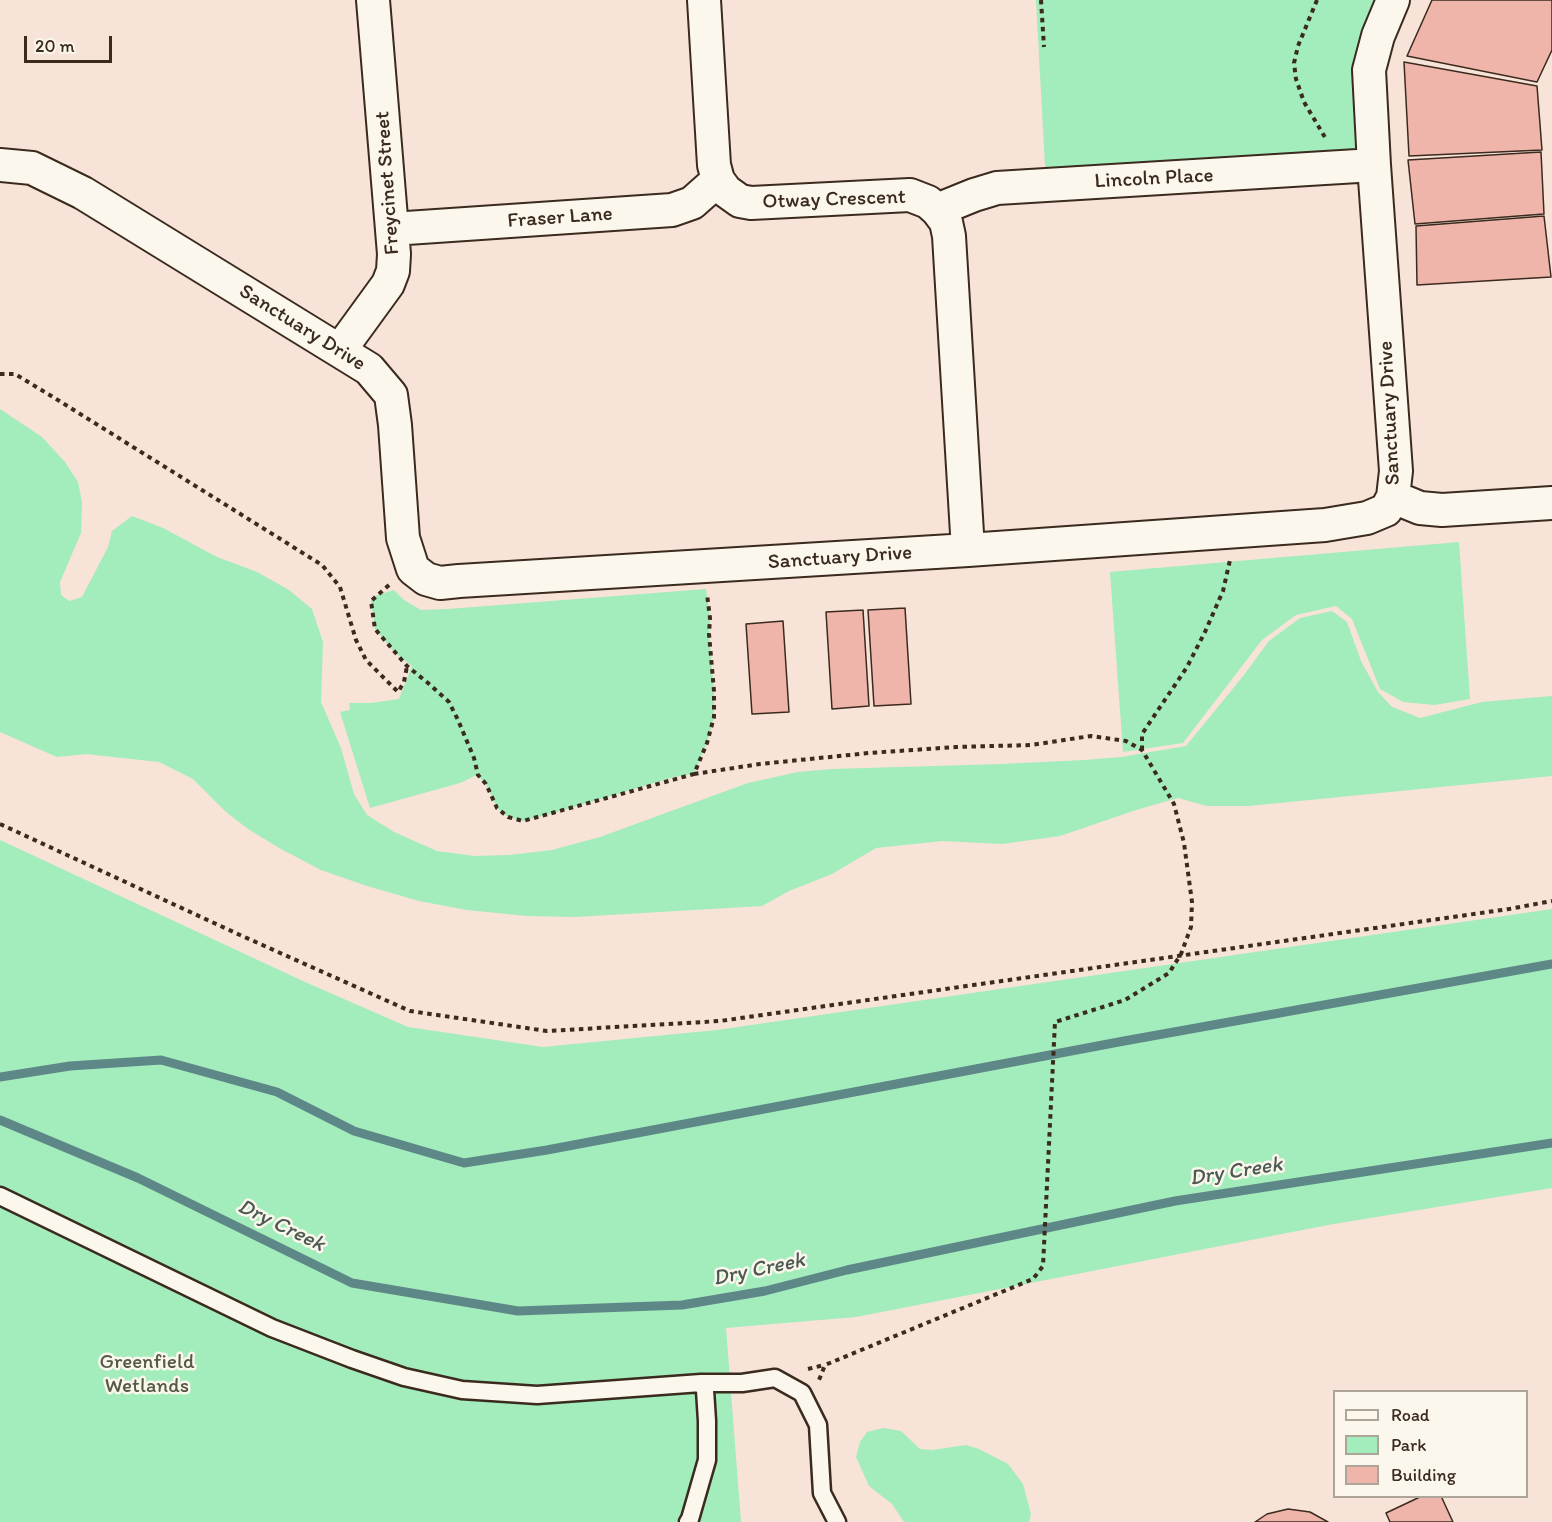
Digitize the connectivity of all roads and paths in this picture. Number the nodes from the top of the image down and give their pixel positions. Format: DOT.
graph roads {
  1 [pos="374,0"];
  2 [pos="704,0"];
  3 [pos="1041,0"];
  4 [pos="1317,0"];
  5 [pos="1393,0"];
  6 [pos="1044,47"];
  7 [pos="1329,145"];
  8 [pos="0,165"];
  9 [pos="1374,165"];
  10 [pos="718,180"];
  11 [pos="937,210"];
  12 [pos="392,229"];
  13 [pos="340,350"];
  14 [pos="0,374"];
  15 [pos="1393,497"];
  16 [pos="1552,503"];
  17 [pos="1235,531"];
  18 [pos="968,550"];
  19 [pos="411,564"];
  20 [pos="706,566"];
  21 [pos="407,666"];
  22 [pos="1142,750"];
  23 [pos="694,774"];
  24 [pos="0,824"];
  25 [pos="1552,901"];
  26 [pos="1181,954"];
  27 [pos="0,1196"];
  28 [pos="701,1383"];
  29 [pos="818,1425"];
  30 [pos="688,1522"];
  31 [pos="837,1522"];
  1 -- 12 [label="street, Freycinet Street"];
  2 -- 10 [label="street"];
  3 -- 6 [label="path"];
  4 -- 7 [label="path"];
  5 -- 9 [label="street, Sanctuary Drive"];
  8 -- 13 [label="street, Sanctuary Drive"];
  9 -- 11 [label="street, Lincoln Place"];
  9 -- 15 [label="street, Sanctuary Drive"];
  10 -- 11 [label="street, Otway Crescent"];
  10 -- 12 [label="street, Fraser Lane"];
  11 -- 18 [label="street, Otway Crescent"];
  12 -- 13 [label="street, Freycinet Street"];
  13 -- 19 [label="street, Sanctuary Drive"];
  14 -- 21 [label="path"];
  15 -- 16 [label="street"];
  15 -- 17 [label="street, Sanctuary Drive"];
  17 -- 18 [label="street, Sanctuary Drive"];
  17 -- 22 [label="path"];
  18 -- 20 [label="street, Sanctuary Drive"];
  19 -- 20 [label="street, Sanctuary Drive"];
  19 -- 21 [label="path"];
  20 -- 23 [label="path"];
  21 -- 23 [label="path"];
  22 -- 23 [label="path"];
  22 -- 26 [label="path"];
  24 -- 26 [label="path"];
  25 -- 26 [label="path"];
  26 -- 29 [label="path"];
  27 -- 28 [label="lane"];
  28 -- 29 [label="lane"];
  28 -- 30 [label="lane"];
  29 -- 31 [label="lane"];
}
